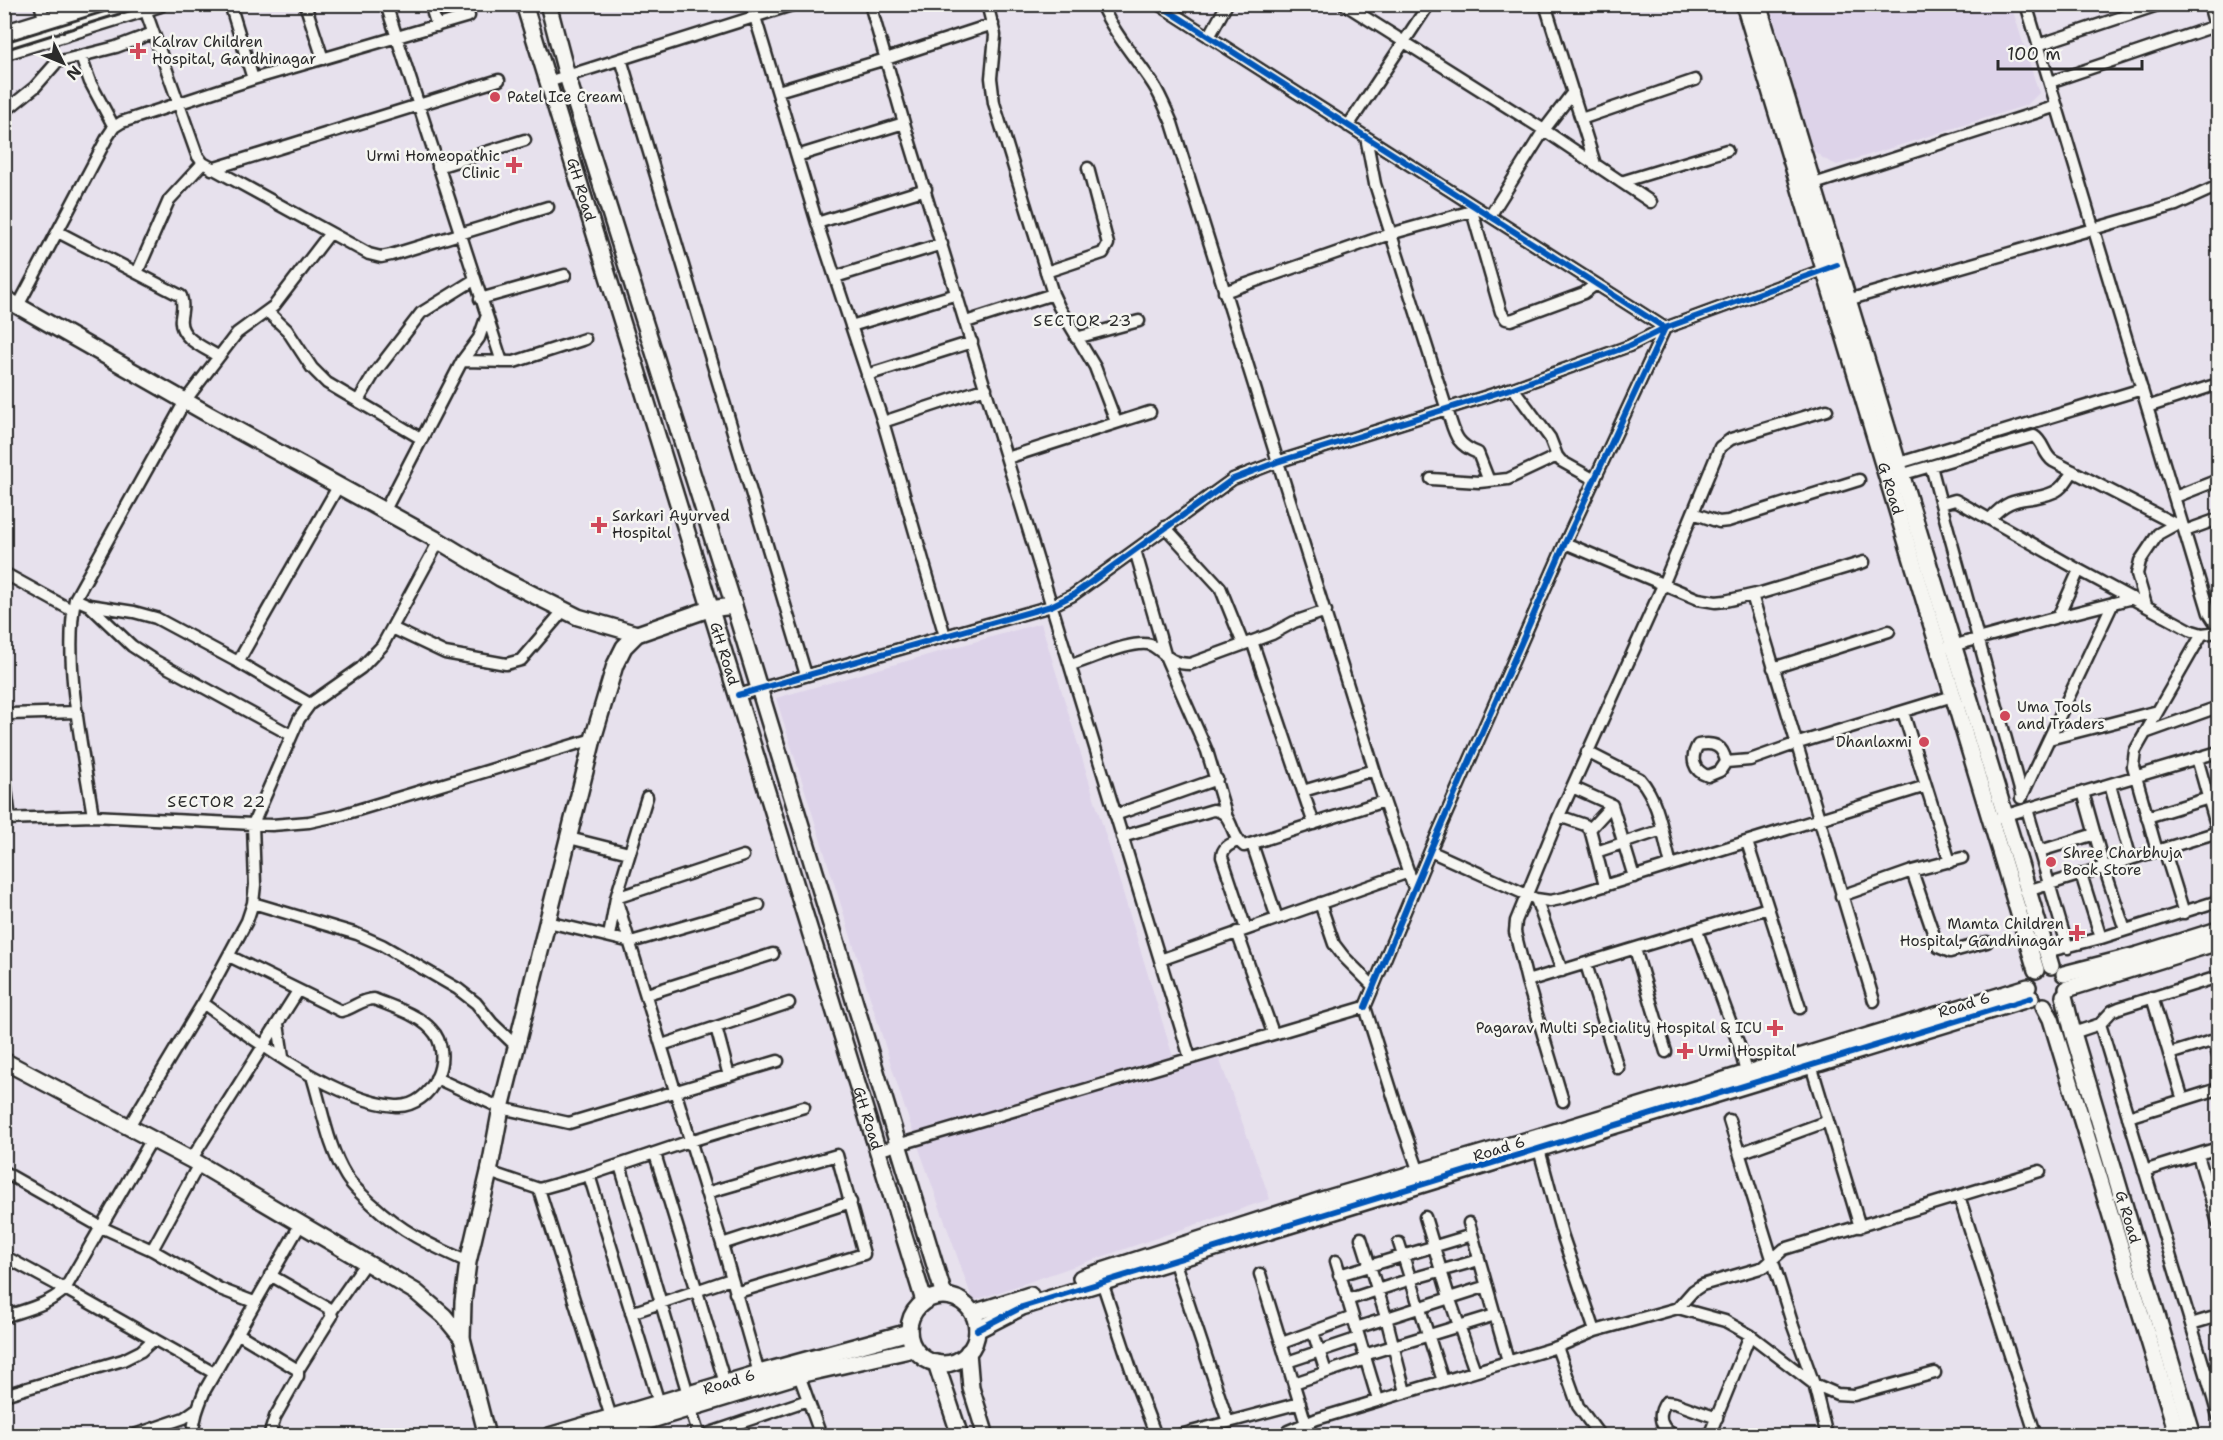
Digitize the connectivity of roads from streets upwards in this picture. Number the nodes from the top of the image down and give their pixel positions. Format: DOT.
graph roads {
  1 [pos="40,4"];
  2 [pos="98,4"];
  3 [pos="230,4"];
  4 [pos="305,4"];
  5 [pos="386,4"];
  6 [pos="430,4"];
  7 [pos="524,4"];
  8 [pos="548,4"];
  9 [pos="795,4"];
  10 [pos="870,4"];
  11 [pos="987,4"];
  12 [pos="1101,4"];
  13 [pos="1158,4"];
  14 [pos="1227,4"];
  15 [pos="1344,4"];
  16 [pos="1429,4"];
  17 [pos="1545,4"];
  18 [pos="1744,4"];
  19 [pos="1758,4"];
  20 [pos="2126,4"];
  21 [pos="2162,4"];
  22 [pos="2209,4"];
  23 [pos="2030,5"];
  24 [pos="152,7"];
  25 [pos="469,16"];
  26 [pos="2128,16"];
  27 [pos="755,17"];
  28 [pos="45,21"];
  29 [pos="993,24"];
  30 [pos="2217,25"];
  31 [pos="437,26"];
  32 [pos="4,33"];
  33 [pos="153,33"];
  34 [pos="1209,37"];
  35 [pos="397,38"];
  36 [pos="1404,42"];
  37 [pos="2038,45"];
  38 [pos="4,52"];
  39 [pos="81,57"];
  40 [pos="323,58"];
  41 [pos="621,59"];
  42 [pos="886,59"];
  43 [pos="567,76"];
  44 [pos="253,79"];
  45 [pos="499,80"];
  46 [pos="1695,80"];
  47 [pos="548,82"];
  48 [pos="2049,82"];
  49 [pos="778,91"];
  50 [pos="1573,92"];
  51 [pos="180,103"];
  52 [pos="418,104"];
  53 [pos="2057,106"];
  54 [pos="8,109"];
  55 [pos="4,119"];
  56 [pos="1581,119"];
  57 [pos="904,123"];
  58 [pos="1348,126"];
  59 [pos="114,127"];
  60 [pos="1544,130"];
  61 [pos="1366,137"];
  62 [pos="525,140"];
  63 [pos="1727,150"];
  64 [pos="797,156"];
  65 [pos="1595,164"];
  66 [pos="207,166"];
  67 [pos="438,167"];
  68 [pos="1088,168"];
  69 [pos="1622,182"];
  70 [pos="2218,186"];
  71 [pos="1806,187"];
  72 [pos="926,189"];
  73 [pos="1652,202"];
  74 [pos="548,207"];
  75 [pos="1474,210"];
  76 [pos="1490,216"];
  77 [pos="817,223"];
  78 [pos="2094,228"];
  79 [pos="58,232"];
  80 [pos="330,233"];
  81 [pos="1390,234"];
  82 [pos="460,236"];
  83 [pos="942,244"];
  84 [pos="1830,267"];
  85 [pos="1047,272"];
  86 [pos="137,273"];
  87 [pos="565,274"];
  88 [pos="836,277"];
  89 [pos="474,280"];
  90 [pos="1596,284"];
  91 [pos="1224,292"];
  92 [pos="957,294"];
  93 [pos="1053,294"];
  94 [pos="480,299"];
  95 [pos="11,302"];
  96 [pos="1841,302"];
  97 [pos="268,312"];
  98 [pos="486,318"];
  99 [pos="1139,321"];
  100 [pos="966,322"];
  101 [pos="851,326"];
  102 [pos="1665,328"];
  103 [pos="1076,338"];
  104 [pos="585,339"];
  105 [pos="972,342"];
  106 [pos="218,356"];
  107 [pos="462,361"];
  108 [pos="502,362"];
  109 [pos="867,375"];
  110 [pos="2218,384"];
  111 [pos="986,388"];
  112 [pos="1513,388"];
  113 [pos="2142,389"];
  114 [pos="185,401"];
  115 [pos="358,401"];
  116 [pos="2147,406"];
  117 [pos="1447,410"];
  118 [pos="1827,410"];
  119 [pos="1150,411"];
  120 [pos="883,422"];
  121 [pos="1116,423"];
  122 [pos="422,439"];
  123 [pos="1557,456"];
  124 [pos="1007,458"];
  125 [pos="1277,462"];
  126 [pos="1930,465"];
  127 [pos="1898,469"];
  128 [pos="2073,471"];
  129 [pos="1431,479"];
  130 [pos="1594,480"];
  131 [pos="1858,480"];
  132 [pos="2218,480"];
  133 [pos="1489,481"];
  134 [pos="339,485"];
  135 [pos="2175,497"];
  136 [pos="1941,504"];
  137 [pos="385,510"];
  138 [pos="1693,513"];
  139 [pos="1990,519"];
  140 [pos="2218,519"];
  141 [pos="2180,526"];
  142 [pos="1165,527"];
  143 [pos="439,541"];
  144 [pos="1565,543"];
  145 [pos="1135,550"];
  146 [pos="1864,562"];
  147 [pos="2079,570"];
  148 [pos="5,574"];
  149 [pos="1663,585"];
  150 [pos="1752,595"];
  151 [pos="2133,598"];
  152 [pos="75,599"];
  153 [pos="2113,603"];
  154 [pos="89,605"];
  155 [pos="2146,605"];
  156 [pos="734,606"];
  157 [pos="1051,606"];
  158 [pos="709,609"];
  159 [pos="73,611"];
  160 [pos="563,611"];
  161 [pos="1326,611"];
  162 [pos="2058,617"];
  163 [pos="2218,627"];
  164 [pos="392,628"];
  165 [pos="1889,631"];
  166 [pos="2218,632"];
  167 [pos="637,634"];
  168 [pos="2202,634"];
  169 [pos="945,636"];
  170 [pos="1979,639"];
  171 [pos="1248,643"];
  172 [pos="1946,648"];
  173 [pos="1166,658"];
  174 [pos="238,662"];
  175 [pos="1071,665"];
  176 [pos="1773,668"];
  177 [pos="806,675"];
  178 [pos="758,689"];
  179 [pos="738,695"];
  180 [pos="1953,696"];
  181 [pos="310,704"];
  182 [pos="2218,706"];
  183 [pos="2158,711"];
  184 [pos="4,712"];
  185 [pos="77,712"];
  186 [pos="1903,712"];
  187 [pos="2145,733"];
  188 [pos="291,735"];
  189 [pos="593,739"];
  190 [pos="2049,739"];
  191 [pos="1795,744"];
  192 [pos="2218,752"];
  193 [pos="1587,753"];
  194 [pos="2197,758"];
  195 [pos="1726,762"];
  196 [pos="1374,770"];
  197 [pos="4,773"];
  198 [pos="2136,776"];
  199 [pos="1217,780"];
  200 [pos="2110,785"];
  201 [pos="1926,786"];
  202 [pos="1572,787"];
  203 [pos="1303,791"];
  204 [pos="2083,792"];
  205 [pos="646,797"];
  206 [pos="2022,797"];
  207 [pos="2209,798"];
  208 [pos="1384,801"];
  209 [pos="1612,805"];
  210 [pos="2027,808"];
  211 [pos="1226,814"];
  212 [pos="1115,815"];
  213 [pos="93,816"];
  214 [pos="1559,816"];
  215 [pos="2003,816"];
  216 [pos="2147,817"];
  217 [pos="7,819"];
  218 [pos="1818,820"];
  219 [pos="253,824"];
  220 [pos="1314,824"];
  221 [pos="1590,829"];
  222 [pos="1662,830"];
  223 [pos="2218,832"];
  224 [pos="2094,834"];
  225 [pos="1122,837"];
  226 [pos="569,838"];
  227 [pos="1237,842"];
  228 [pos="1747,842"];
  229 [pos="1624,843"];
  230 [pos="1252,844"];
  231 [pos="2160,850"];
  232 [pos="1430,851"];
  233 [pos="2040,851"];
  234 [pos="1596,852"];
  235 [pos="629,853"];
  236 [pos="743,856"];
  237 [pos="1962,858"];
  238 [pos="2131,859"];
  239 [pos="1950,861"];
  240 [pos="1671,865"];
  241 [pos="2104,867"];
  242 [pos="1408,872"];
  243 [pos="1912,872"];
  244 [pos="2081,874"];
  245 [pos="1634,877"];
  246 [pos="2049,884"];
  247 [pos="1605,885"];
  248 [pos="1414,888"];
  249 [pos="2027,891"];
  250 [pos="1841,896"];
  251 [pos="1532,897"];
  252 [pos="616,898"];
  253 [pos="2218,901"];
  254 [pos="253,903"];
  255 [pos="1320,903"];
  256 [pos="759,905"];
  257 [pos="1768,908"];
  258 [pos="2184,913"];
  259 [pos="1277,918"];
  260 [pos="548,922"];
  261 [pos="1241,930"];
  262 [pos="2125,930"];
  263 [pos="2218,930"];
  264 [pos="1697,931"];
  265 [pos="609,936"];
  266 [pos="2101,938"];
  267 [pos="631,942"];
  268 [pos="1987,942"];
  269 [pos="2218,942"];
  270 [pos="2068,948"];
  271 [pos="1635,950"];
  272 [pos="773,954"];
  273 [pos="229,956"];
  274 [pos="1160,960"];
  275 [pos="1586,964"];
  276 [pos="1562,971"];
  277 [pos="2055,975"];
  278 [pos="2218,977"];
  279 [pos="1527,981"];
  280 [pos="1373,986"];
  281 [pos="298,991"];
  282 [pos="646,994"];
  283 [pos="2035,997"];
  284 [pos="2152,997"];
  285 [pos="1874,1001"];
  286 [pos="789,1003"];
  287 [pos="203,1004"];
  288 [pos="1365,1007"];
  289 [pos="1800,1008"];
  290 [pos="278,1024"];
  291 [pos="2100,1024"];
  292 [pos="716,1027"];
  293 [pos="1273,1033"];
  294 [pos="2073,1033"];
  295 [pos="2216,1039"];
  296 [pos="662,1045"];
  297 [pos="262,1046"];
  298 [pos="517,1047"];
  299 [pos="1666,1052"];
  300 [pos="2169,1054"];
  301 [pos="2218,1056"];
  302 [pos="283,1057"];
  303 [pos="1190,1058"];
  304 [pos="4,1060"];
  305 [pos="778,1061"];
  306 [pos="1811,1065"];
  307 [pos="1618,1068"];
  308 [pos="1746,1073"];
  309 [pos="312,1076"];
  310 [pos="729,1076"];
  311 [pos="436,1078"];
  312 [pos="2218,1089"];
  313 [pos="676,1092"];
  314 [pos="2182,1100"];
  315 [pos="1563,1101"];
  316 [pos="804,1107"];
  317 [pos="501,1108"];
  318 [pos="2128,1117"];
  319 [pos="1730,1119"];
  320 [pos="1828,1121"];
  321 [pos="128,1128"];
  322 [pos="152,1139"];
  323 [pos="690,1141"];
  324 [pos="1537,1144"];
  325 [pos="899,1145"];
  326 [pos="2218,1148"];
  327 [pos="877,1151"];
  328 [pos="1740,1153"];
  329 [pos="655,1154"];
  330 [pos="2198,1155"];
  331 [pos="195,1162"];
  332 [pos="620,1165"];
  333 [pos="2145,1171"];
  334 [pos="4,1172"];
  335 [pos="489,1172"];
  336 [pos="2040,1172"];
  337 [pos="589,1175"];
  338 [pos="1421,1178"];
  339 [pos="540,1189"];
  340 [pos="705,1193"];
  341 [pos="1959,1196"];
  342 [pos="851,1202"];
  343 [pos="2216,1203"];
  344 [pos="1425,1217"];
  345 [pos="2218,1223"];
  346 [pos="300,1225"];
  347 [pos="101,1227"];
  348 [pos="1860,1227"];
  349 [pos="1360,1238"];
  350 [pos="1399,1243"];
  351 [pos="722,1244"];
  352 [pos="1434,1246"];
  353 [pos="152,1251"];
  354 [pos="1403,1255"];
  355 [pos="4,1256"];
  356 [pos="1174,1260"];
  357 [pos="1479,1260"];
  358 [pos="1773,1260"];
  359 [pos="366,1262"];
  360 [pos="468,1262"];
  361 [pos="1336,1262"];
  362 [pos="1369,1266"];
  363 [pos="1442,1270"];
  364 [pos="1260,1274"];
  365 [pos="270,1275"];
  366 [pos="1340,1275"];
  367 [pos="731,1279"];
  368 [pos="1411,1279"];
  369 [pos="1102,1282"];
  370 [pos="1487,1286"];
  371 [pos="65,1289"];
  372 [pos="696,1290"];
  373 [pos="1376,1290"];
  374 [pos="735,1293"];
  375 [pos="944,1295"];
  376 [pos="1449,1297"];
  377 [pos="1347,1300"];
  378 [pos="924,1301"];
  379 [pos="254,1302"];
  380 [pos="662,1303"];
  381 [pos="1420,1306"];
  382 [pos="1678,1308"];
  383 [pos="331,1312"];
  384 [pos="631,1313"];
  385 [pos="973,1313"];
  386 [pos="1495,1315"];
  387 [pos="2218,1316"];
  388 [pos="4,1317"];
  389 [pos="1386,1317"];
  390 [pos="2191,1324"];
  391 [pos="1459,1326"];
  392 [pos="1356,1328"];
  393 [pos="977,1330"];
  394 [pos="1595,1331"];
  395 [pos="237,1332"];
  396 [pos="909,1332"];
  397 [pos="1313,1332"];
  398 [pos="1429,1335"];
  399 [pos="1750,1335"];
  400 [pos="462,1338"];
  401 [pos="154,1340"];
  402 [pos="1282,1344"];
  403 [pos="1393,1345"];
  404 [pos="1557,1347"];
  405 [pos="914,1349"];
  406 [pos="1319,1351"];
  407 [pos="968,1352"];
  408 [pos="1365,1357"];
  409 [pos="1508,1361"];
  410 [pos="1287,1362"];
  411 [pos="936,1363"];
  412 [pos="298,1370"];
  413 [pos="1475,1371"];
  414 [pos="1326,1372"];
  415 [pos="214,1373"];
  416 [pos="759,1373"];
  417 [pos="1935,1373"];
  418 [pos="2218,1373"];
  419 [pos="799,1375"];
  420 [pos="2207,1377"];
  421 [pos="1443,1381"];
  422 [pos="725,1383"];
  423 [pos="1294,1383"];
  424 [pos="1814,1384"];
  425 [pos="1405,1392"];
  426 [pos="4,1395"];
  427 [pos="808,1400"];
  428 [pos="1378,1400"];
  429 [pos="689,1401"];
  430 [pos="659,1402"];
  431 [pos="1300,1403"];
  432 [pos="198,1408"];
  433 [pos="2218,1416"];
  434 [pos="1717,1418"];
  435 [pos="1228,1422"];
  436 [pos="1306,1424"];
  437 [pos="615,1428"];
  438 [pos="157,1431"];
  439 [pos="1212,1431"];
  440 [pos="1287,1433"];
  441 [pos="1677,1435"];
  442 [pos="131,1436"];
  443 [pos="193,1436"];
  444 [pos="269,1436"];
  445 [pos="488,1436"];
  446 [pos="549,1436"];
  447 [pos="599,1436"];
  448 [pos="700,1436"];
  449 [pos="820,1436"];
  450 [pos="960,1436"];
  451 [pos="986,1436"];
  452 [pos="1156,1436"];
  453 [pos="1176,1436"];
  454 [pos="1275,1436"];
  455 [pos="1600,1436"];
  456 [pos="1709,1436"];
  457 [pos="1827,1436"];
  458 [pos="2036,1436"];
  459 [pos="2178,1436"];
  460 [pos="2193,1436"];
  1 -- 28 [label="street"];
  2 -- 28 [label="street"];
  3 -- 44 [label="street"];
  4 -- 40 [label="street"];
  5 -- 35 [label="street"];
  6 -- 31 [label="street"];
  7 -- 47 [label="street, GH Road"];
  8 -- 43 [label="street, GH Road"];
  9 -- 27 [label="street"];
  10 -- 42 [label="street"];
  11 -- 29 [label="street"];
  12 -- 91 [label="street"];
  13 -- 34 [label="street"];
  14 -- 34 [label="street"];
  15 -- 36 [label="street"];
  16 -- 36 [label="street"];
  17 -- 50 [label="street"];
  18 -- 71 [label="street, G Road"];
  19 -- 71 [label="street, G Road"];
  20 -- 26 [label="street"];
  21 -- 26 [label="street"];
  22 -- 30 [label="street"];
  23 -- 37 [label="street"];
  24 -- 33 [label="street"];
  24 -- 38 [label="street"];
  25 -- 31 [label="street"];
  26 -- 37 [label="street"];
  27 -- 41 [label="street"];
  27 -- 49 [label="street"];
  28 -- 32 [label="street"];
  29 -- 42 [label="street"];
  29 -- 85 [label="street"];
  30 -- 48 [label="street"];
  31 -- 35 [label="street"];
  33 -- 39 [label="street"];
  33 -- 51 [label="street"];
  34 -- 58 [label="street"];
  35 -- 40 [label="street"];
  35 -- 52 [label="street"];
  36 -- 58 [label="street"];
  36 -- 60 [label="street"];
  37 -- 48 [label="street"];
  39 -- 54 [label="street"];
  39 -- 59 [label="street"];
  40 -- 44 [label="street"];
  41 -- 43 [label="street"];
  41 -- 177 [label="street"];
  42 -- 49 [label="street"];
  42 -- 57 [label="street"];
  43 -- 47 [label="street"];
  43 -- 156 [label="street, GH Road"];
  44 -- 51 [label="street"];
  45 -- 52 [label="street"];
  46 -- 56 [label="street"];
  47 -- 158 [label="street, GH Road"];
  48 -- 53 [label="street"];
  49 -- 64 [label="street"];
  50 -- 56 [label="street"];
  50 -- 60 [label="street"];
  51 -- 59 [label="street"];
  51 -- 66 [label="street"];
  52 -- 66 [label="street"];
  52 -- 67 [label="street"];
  53 -- 71 [label="street"];
  53 -- 78 [label="street"];
  54 -- 55 [label="street"];
  56 -- 65 [label="street"];
  57 -- 64 [label="street"];
  57 -- 72 [label="street"];
  58 -- 61 [label="street"];
  59 -- 79 [label="street"];
  60 -- 65 [label="street"];
  60 -- 76 [label="street"];
  61 -- 75 [label="street"];
  61 -- 81 [label="street"];
  62 -- 67 [label="street"];
  63 -- 69 [label="street"];
  64 -- 77 [label="street"];
  65 -- 69 [label="street"];
  66 -- 80 [label="street"];
  66 -- 86 [label="street"];
  67 -- 82 [label="street"];
  68 -- 85 [label="street"];
  69 -- 73 [label="street"];
  70 -- 78 [label="street"];
  71 -- 84 [label="street, G Road"];
  72 -- 77 [label="street"];
  72 -- 83 [label="street"];
  74 -- 82 [label="street"];
  75 -- 76 [label="street"];
  75 -- 81 [label="street"];
  75 -- 90 [label="street"];
  76 -- 90 [label="street"];
  77 -- 88 [label="street"];
  78 -- 96 [label="street"];
  78 -- 113 [label="street"];
  79 -- 86 [label="street"];
  79 -- 95 [label="street"];
  80 -- 82 [label="street"];
  80 -- 97 [label="street"];
  81 -- 91 [label="street"];
  81 -- 117 [label="street"];
  82 -- 89 [label="street"];
  83 -- 88 [label="street"];
  83 -- 92 [label="street"];
  84 -- 96 [label="street, G Road"];
  84 -- 102 [label="street"];
  85 -- 93 [label="street"];
  86 -- 106 [label="street"];
  87 -- 94 [label="street"];
  88 -- 101 [label="street"];
  89 -- 94 [label="street"];
  89 -- 115 [label="street"];
  90 -- 102 [label="street"];
  91 -- 125 [label="street"];
  92 -- 100 [label="street"];
  92 -- 101 [label="street"];
  93 -- 100 [label="street"];
  93 -- 103 [label="street"];
  94 -- 98 [label="street"];
  95 -- 114 [label="street"];
  96 -- 127 [label="street, G Road"];
  96 -- 172 [label="street, G Road"];
  97 -- 106 [label="street"];
  97 -- 115 [label="street"];
  98 -- 107 [label="street"];
  98 -- 108 [label="street"];
  99 -- 103 [label="street"];
  100 -- 105 [label="street"];
  101 -- 109 [label="street"];
  102 -- 112 [label="street"];
  102 -- 130 [label="street"];
  103 -- 121 [label="street"];
  104 -- 108 [label="street"];
  105 -- 109 [label="street"];
  105 -- 111 [label="street"];
  106 -- 114 [label="street"];
  107 -- 108 [label="street"];
  107 -- 122 [label="street"];
  109 -- 120 [label="street"];
  110 -- 116 [label="street"];
  111 -- 120 [label="street"];
  111 -- 124 [label="street"];
  112 -- 117 [label="street"];
  112 -- 123 [label="street"];
  113 -- 116 [label="street"];
  113 -- 127 [label="street"];
  114 -- 134 [label="street"];
  114 -- 152 [label="street"];
  115 -- 122 [label="street"];
  116 -- 135 [label="street"];
  117 -- 125 [label="street"];
  117 -- 133 [label="street"];
  118 -- 138 [label="street"];
  119 -- 121 [label="street"];
  120 -- 169 [label="street"];
  121 -- 124 [label="street"];
  122 -- 137 [label="street"];
  123 -- 130 [label="street"];
  123 -- 133 [label="street"];
  124 -- 157 [label="street"];
  125 -- 142 [label="street"];
  125 -- 161 [label="street"];
  126 -- 127 [label="street"];
  126 -- 128 [label="street"];
  126 -- 136 [label="street"];
  127 -- 172 [label="street, G Road"];
  128 -- 139 [label="street"];
  128 -- 141 [label="street"];
  129 -- 133 [label="street"];
  130 -- 144 [label="street"];
  131 -- 138 [label="street"];
  132 -- 135 [label="street"];
  134 -- 137 [label="street"];
  134 -- 174 [label="street"];
  135 -- 141 [label="street"];
  136 -- 139 [label="street"];
  136 -- 170 [label="street"];
  137 -- 143 [label="street"];
  138 -- 149 [label="street"];
  139 -- 147 [label="street"];
  140 -- 141 [label="street"];
  141 -- 155 [label="street"];
  141 -- 163 [label="street"];
  142 -- 145 [label="street"];
  142 -- 171 [label="street"];
  143 -- 160 [label="street"];
  143 -- 164 [label="street"];
  144 -- 149 [label="street"];
  144 -- 232 [label="street"];
  145 -- 157 [label="street"];
  145 -- 173 [label="street"];
  146 -- 150 [label="street"];
  147 -- 151 [label="street"];
  147 -- 162 [label="street"];
  148 -- 159 [label="street"];
  149 -- 150 [label="street"];
  149 -- 193 [label="street"];
  150 -- 176 [label="street"];
  151 -- 153 [label="street"];
  151 -- 155 [label="street"];
  152 -- 154 [label="street"];
  152 -- 159 [label="street"];
  153 -- 162 [label="street"];
  153 -- 190 [label="street"];
  154 -- 174 [label="street"];
  154 -- 188 [label="street"];
  155 -- 168 [label="street"];
  156 -- 158 [label="street"];
  156 -- 178 [label="street, GH Road"];
  157 -- 169 [label="street"];
  157 -- 175 [label="street"];
  158 -- 167 [label="street"];
  158 -- 179 [label="street, GH Road"];
  159 -- 185 [label="street"];
  160 -- 164 [label="street"];
  160 -- 167 [label="street"];
  161 -- 171 [label="street"];
  161 -- 196 [label="street"];
  162 -- 170 [label="street"];
  164 -- 181 [label="street"];
  165 -- 176 [label="street"];
  166 -- 168 [label="street"];
  167 -- 189 [label="street"];
  168 -- 183 [label="street"];
  169 -- 177 [label="street"];
  170 -- 172 [label="street"];
  170 -- 206 [label="street"];
  171 -- 173 [label="street"];
  171 -- 203 [label="street"];
  172 -- 180 [label="street, G Road"];
  172 -- 215 [label="street, G Road"];
  173 -- 175 [label="street"];
  173 -- 199 [label="street"];
  174 -- 181 [label="street"];
  175 -- 212 [label="street"];
  176 -- 191 [label="street"];
  177 -- 178 [label="street"];
  178 -- 179 [label="street"];
  178 -- 325 [label="street, GH Road"];
  179 -- 327 [label="street, GH Road"];
  180 -- 186 [label="street"];
  180 -- 215 [label="street, G Road"];
  181 -- 188 [label="street"];
  182 -- 187 [label="street"];
  183 -- 187 [label="street"];
  183 -- 190 [label="street"];
  184 -- 185 [label="street"];
  185 -- 213 [label="street"];
  186 -- 191 [label="street"];
  186 -- 201 [label="street"];
  187 -- 198 [label="street"];
  188 -- 219 [label="street"];
  189 -- 219 [label="street"];
  189 -- 226 [label="street"];
  190 -- 206 [label="street"];
  191 -- 195 [label="street"];
  191 -- 218 [label="street"];
  192 -- 194 [label="street"];
  193 -- 202 [label="street"];
  193 -- 222 [label="street"];
  194 -- 198 [label="street"];
  194 -- 207 [label="street"];
  196 -- 203 [label="street"];
  196 -- 208 [label="street"];
  197 -- 217 [label="street"];
  198 -- 200 [label="street"];
  198 -- 216 [label="street"];
  199 -- 211 [label="street"];
  199 -- 212 [label="street"];
  200 -- 204 [label="street"];
  200 -- 238 [label="street"];
  201 -- 218 [label="street"];
  201 -- 239 [label="street"];
  202 -- 209 [label="street"];
  202 -- 214 [label="street"];
  203 -- 220 [label="street"];
  204 -- 210 [label="street"];
  204 -- 224 [label="street"];
  205 -- 235 [label="street"];
  206 -- 215 [label="street"];
  207 -- 216 [label="street"];
  207 -- 223 [label="street"];
  208 -- 220 [label="street"];
  208 -- 242 [label="street"];
  209 -- 221 [label="street"];
  209 -- 229 [label="street"];
  210 -- 215 [label="street"];
  210 -- 233 [label="street"];
  211 -- 225 [label="street"];
  211 -- 227 [label="street"];
  212 -- 225 [label="street"];
  213 -- 217 [label="street"];
  213 -- 219 [label="street"];
  214 -- 221 [label="street"];
  214 -- 251 [label="street"];
  215 -- 249 [label="street, G Road"];
  215 -- 277 [label="street, G Road"];
  216 -- 231 [label="street"];
  218 -- 228 [label="street"];
  218 -- 250 [label="street"];
  219 -- 254 [label="street"];
  220 -- 230 [label="street"];
  221 -- 234 [label="street"];
  222 -- 229 [label="street"];
  222 -- 240 [label="street"];
  223 -- 231 [label="street"];
  224 -- 233 [label="street"];
  224 -- 241 [label="street"];
  225 -- 274 [label="street"];
  226 -- 235 [label="street"];
  226 -- 260 [label="street"];
  227 -- 230 [label="street"];
  227 -- 261 [label="street"];
  228 -- 240 [label="street"];
  228 -- 257 [label="street"];
  229 -- 234 [label="street"];
  229 -- 245 [label="street"];
  230 -- 259 [label="street"];
  231 -- 238 [label="street"];
  231 -- 258 [label="street"];
  232 -- 248 [label="street"];
  232 -- 251 [label="street"];
  233 -- 246 [label="street"];
  234 -- 247 [label="street"];
  235 -- 252 [label="street"];
  236 -- 252 [label="street"];
  237 -- 239 [label="street"];
  238 -- 241 [label="street"];
  239 -- 243 [label="street"];
  240 -- 245 [label="street"];
  241 -- 244 [label="street"];
  241 -- 262 [label="street"];
  242 -- 248 [label="street"];
  242 -- 255 [label="street"];
  243 -- 250 [label="street"];
  243 -- 268 [label="street"];
  244 -- 246 [label="street"];
  244 -- 266 [label="street"];
  245 -- 247 [label="street"];
  246 -- 249 [label="street"];
  246 -- 270 [label="street"];
  247 -- 251 [label="street"];
  248 -- 280 [label="street"];
  249 -- 277 [label="street, G Road"];
  250 -- 285 [label="street"];
  251 -- 276 [label="street"];
  251 -- 279 [label="street"];
  252 -- 265 [label="street"];
  252 -- 267 [label="street"];
  253 -- 258 [label="street"];
  254 -- 273 [label="street"];
  254 -- 298 [label="street"];
  255 -- 259 [label="street"];
  255 -- 280 [label="street"];
  256 -- 267 [label="street"];
  257 -- 264 [label="street"];
  257 -- 289 [label="street"];
  258 -- 262 [label="street"];
  259 -- 261 [label="street"];
  260 -- 265 [label="street"];
  260 -- 298 [label="street"];
  261 -- 274 [label="street"];
  261 -- 293 [label="street"];
  262 -- 266 [label="street"];
  263 -- 277 [label="street"];
  264 -- 271 [label="street"];
  264 -- 308 [label="street"];
  265 -- 267 [label="street"];
  266 -- 270 [label="street"];
  267 -- 282 [label="street"];
  269 -- 277 [label="street"];
  270 -- 277 [label="street"];
  271 -- 275 [label="street"];
  271 -- 299 [label="street"];
  272 -- 282 [label="street"];
  273 -- 281 [label="street"];
  273 -- 287 [label="street"];
  274 -- 303 [label="street"];
  275 -- 276 [label="street"];
  275 -- 307 [label="street"];
  276 -- 279 [label="street"];
  277 -- 283 [label="street"];
  277 -- 283 [label="street"];
  277 -- 294 [label="street, G Road"];
  278 -- 284 [label="street"];
  279 -- 315 [label="street"];
  280 -- 288 [label="street"];
  281 -- 290 [label="street"];
  281 -- 311 [label="street"];
  282 -- 296 [label="street"];
  283 -- 306 [label="street, Road 6"];
  283 -- 308 [label="street, Road 6"];
  283 -- 459 [label="street, G Road"];
  284 -- 291 [label="street"];
  284 -- 300 [label="street"];
  286 -- 292 [label="street"];
  287 -- 297 [label="street"];
  287 -- 321 [label="street"];
  288 -- 293 [label="street"];
  288 -- 338 [label="street"];
  290 -- 297 [label="street"];
  290 -- 302 [label="street"];
  291 -- 294 [label="street"];
  291 -- 318 [label="street"];
  292 -- 296 [label="street"];
  292 -- 310 [label="street"];
  293 -- 303 [label="street"];
  294 -- 460 [label="street, G Road"];
  295 -- 300 [label="street"];
  295 -- 301 [label="street"];
  296 -- 313 [label="street"];
  297 -- 302 [label="street"];
  297 -- 331 [label="street"];
  298 -- 317 [label="street"];
  300 -- 314 [label="street"];
  302 -- 309 [label="street"];
  303 -- 325 [label="street"];
  304 -- 321 [label="street"];
  305 -- 310 [label="street"];
  306 -- 320 [label="street"];
  306 -- 324 [label="street, Road 6"];
  308 -- 324 [label="street, Road 6"];
  309 -- 311 [label="street"];
  309 -- 360 [label="street"];
  310 -- 313 [label="street"];
  311 -- 317 [label="street"];
  312 -- 314 [label="street"];
  313 -- 317 [label="street"];
  313 -- 323 [label="street"];
  314 -- 318 [label="street"];
  316 -- 323 [label="street"];
  317 -- 335 [label="street"];
  318 -- 333 [label="street"];
  319 -- 328 [label="street"];
  320 -- 328 [label="street"];
  320 -- 348 [label="street"];
  321 -- 322 [label="street"];
  322 -- 331 [label="street"];
  322 -- 347 [label="street"];
  323 -- 329 [label="street"];
  323 -- 340 [label="street"];
  324 -- 338 [label="street, Road 6"];
  324 -- 394 [label="street"];
  325 -- 327 [label="street"];
  325 -- 375 [label="street, GH Road"];
  326 -- 330 [label="street"];
  327 -- 378 [label="street, GH Road"];
  328 -- 358 [label="street"];
  329 -- 332 [label="street"];
  329 -- 372 [label="street"];
  330 -- 333 [label="street"];
  330 -- 343 [label="street"];
  331 -- 346 [label="street"];
  331 -- 353 [label="street"];
  332 -- 337 [label="street"];
  332 -- 380 [label="street"];
  333 -- 390 [label="street"];
  334 -- 347 [label="street"];
  335 -- 339 [label="street"];
  335 -- 360 [label="street"];
  336 -- 341 [label="street"];
  337 -- 339 [label="street"];
  337 -- 384 [label="street"];
  338 -- 356 [label="street, Road 6"];
  338 -- 385 [label="street, Road 6"];
  339 -- 437 [label="street"];
  340 -- 342 [label="street"];
  340 -- 351 [label="street"];
  341 -- 348 [label="street"];
  341 -- 458 [label="street"];
  342 -- 351 [label="street"];
  342 -- 374 [label="street"];
  343 -- 345 [label="street"];
  344 -- 352 [label="street"];
  346 -- 359 [label="street"];
  346 -- 365 [label="street"];
  347 -- 353 [label="street"];
  347 -- 371 [label="street"];
  348 -- 358 [label="street"];
  349 -- 362 [label="street"];
  350 -- 354 [label="street"];
  351 -- 367 [label="street"];
  352 -- 354 [label="street"];
  352 -- 357 [label="street"];
  352 -- 363 [label="street"];
  353 -- 379 [label="street"];
  354 -- 362 [label="street"];
  354 -- 368 [label="street"];
  355 -- 371 [label="street"];
  356 -- 369 [label="street, Road 6"];
  356 -- 435 [label="street"];
  357 -- 363 [label="street"];
  357 -- 370 [label="street"];
  358 -- 382 [label="street"];
  358 -- 424 [label="street"];
  359 -- 383 [label="street"];
  359 -- 400 [label="street"];
  360 -- 400 [label="street"];
  361 -- 366 [label="street"];
  362 -- 366 [label="street"];
  362 -- 373 [label="street"];
  363 -- 368 [label="street"];
  363 -- 376 [label="street"];
  364 -- 402 [label="street"];
  365 -- 379 [label="street"];
  365 -- 383 [label="street"];
  366 -- 377 [label="street"];
  367 -- 372 [label="street"];
  367 -- 374 [label="street"];
  368 -- 373 [label="street"];
  368 -- 381 [label="street"];
  369 -- 393 [label="street, Road 6"];
  369 -- 452 [label="street"];
  370 -- 376 [label="street"];
  370 -- 386 [label="street"];
  371 -- 388 [label="street"];
  371 -- 401 [label="street"];
  372 -- 380 [label="street"];
  372 -- 422 [label="street"];
  373 -- 377 [label="street"];
  373 -- 389 [label="street"];
  374 -- 416 [label="street"];
  375 -- 378 [label="street"];
  375 -- 385 [label="street"];
  376 -- 381 [label="street"];
  376 -- 391 [label="street"];
  377 -- 392 [label="street"];
  378 -- 396 [label="street"];
  379 -- 395 [label="street"];
  380 -- 384 [label="street"];
  380 -- 429 [label="street"];
  381 -- 389 [label="street"];
  381 -- 398 [label="street"];
  382 -- 394 [label="street"];
  382 -- 399 [label="street"];
  383 -- 412 [label="street"];
  384 -- 430 [label="street"];
  385 -- 393 [label="street"];
  386 -- 391 [label="street"];
  386 -- 409 [label="street"];
  387 -- 390 [label="street"];
  389 -- 392 [label="street"];
  389 -- 403 [label="street"];
  390 -- 420 [label="street"];
  391 -- 398 [label="street"];
  391 -- 413 [label="street"];
  392 -- 397 [label="street"];
  392 -- 406 [label="street"];
  392 -- 408 [label="street"];
  393 -- 407 [label="street"];
  394 -- 404 [label="street"];
  395 -- 412 [label="street"];
  395 -- 415 [label="street"];
  396 -- 405 [label="street"];
  396 -- 416 [label="street, Road 6"];
  397 -- 402 [label="street"];
  397 -- 406 [label="street"];
  398 -- 403 [label="street"];
  398 -- 421 [label="street"];
  399 -- 424 [label="street"];
  399 -- 434 [label="street"];
  400 -- 445 [label="street"];
  401 -- 415 [label="street"];
  401 -- 426 [label="street"];
  402 -- 410 [label="street"];
  403 -- 408 [label="street"];
  403 -- 425 [label="street"];
  404 -- 409 [label="street"];
  404 -- 455 [label="street"];
  405 -- 411 [label="street"];
  405 -- 419 [label="street, Road 6"];
  406 -- 410 [label="street"];
  406 -- 414 [label="street"];
  407 -- 411 [label="street"];
  407 -- 451 [label="street"];
  408 -- 414 [label="street"];
  408 -- 428 [label="street"];
  409 -- 413 [label="street"];
  410 -- 423 [label="street"];
  411 -- 450 [label="street"];
  412 -- 444 [label="street"];
  413 -- 421 [label="street"];
  414 -- 423 [label="street"];
  415 -- 432 [label="street"];
  416 -- 422 [label="street, Road 6"];
  417 -- 424 [label="street"];
  418 -- 420 [label="street"];
  419 -- 427 [label="street"];
  419 -- 429 [label="street, Road 6"];
  420 -- 433 [label="street"];
  421 -- 425 [label="street"];
  422 -- 429 [label="street, Road 6"];
  423 -- 431 [label="street"];
  424 -- 457 [label="street"];
  425 -- 428 [label="street"];
  427 -- 448 [label="street"];
  427 -- 449 [label="street"];
  428 -- 436 [label="street"];
  429 -- 430 [label="street, Road 6"];
  429 -- 437 [label="street, Road 6"];
  429 -- 448 [label="street"];
  430 -- 437 [label="street, Road 6"];
  431 -- 435 [label="street"];
  431 -- 436 [label="street"];
  432 -- 438 [label="street"];
  432 -- 443 [label="street"];
  434 -- 441 [label="street"];
  434 -- 456 [label="street"];
  435 -- 439 [label="street"];
  436 -- 440 [label="street"];
  437 -- 446 [label="street, Road 6"];
  437 -- 447 [label="street, Road 6"];
  438 -- 442 [label="street"];
  439 -- 453 [label="street"];
  440 -- 454 [label="street"];
}
